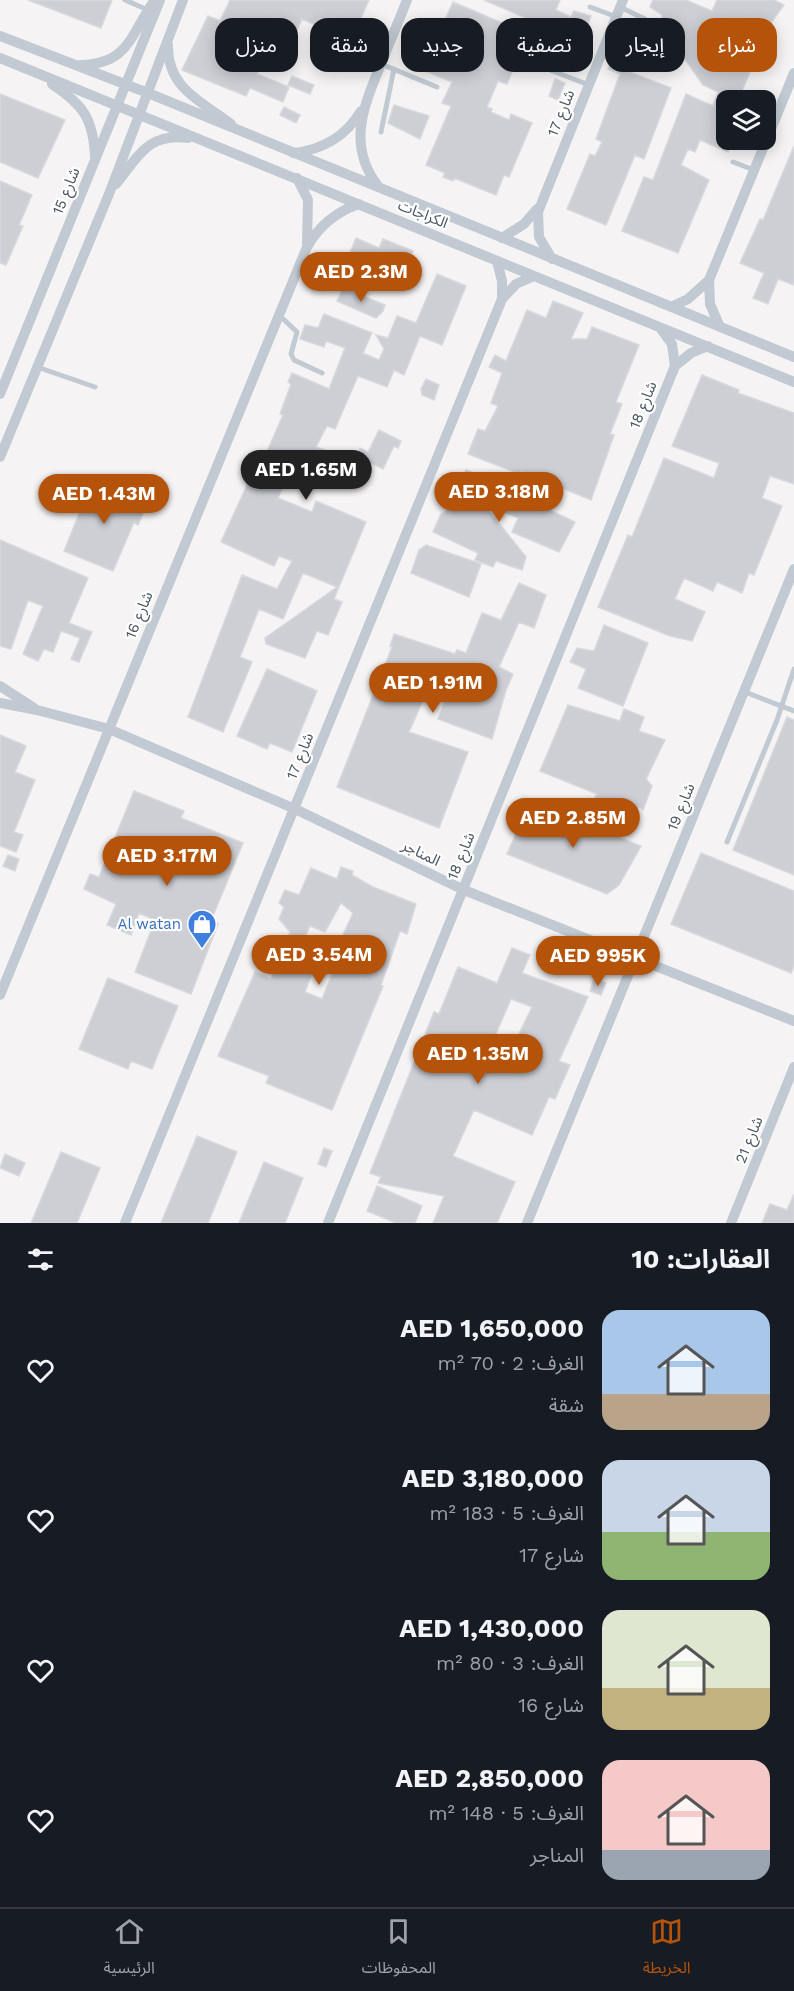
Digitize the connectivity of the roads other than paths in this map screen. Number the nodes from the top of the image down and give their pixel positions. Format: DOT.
graph roads {
  1 [pos="125,0"];
  2 [pos="155,0"];
  3 [pos="160,0"];
  4 [pos="183,0"];
  5 [pos="407,0"];
  6 [pos="590,7"];
  7 [pos="620,8"];
  8 [pos="148,10"];
  9 [pos="643,18"];
  10 [pos="0,36"];
  11 [pos="168,37"];
  12 [pos="389,44"];
  13 [pos="0,58"];
  14 [pos="75,65"];
  15 [pos="389,67"];
  16 [pos="394,69"];
  17 [pos="378,72"];
  18 [pos="555,72"];
  19 [pos="794,72"];
  20 [pos="40,74"];
  21 [pos="125,85"];
  22 [pos="589,85"];
  23 [pos="437,87"];
  24 [pos="148,93"];
  25 [pos="117,105"];
  26 [pos="364,106"];
  27 [pos="140,115"];
  28 [pos="381,132"];
  29 [pos="243,134"];
  30 [pos="205,140"];
  31 [pos="289,153"];
  32 [pos="95,161"];
  33 [pos="734,162"];
  34 [pos="754,171"];
  35 [pos="296,177"];
  36 [pos="378,187"];
  37 [pos="109,194"];
  38 [pos="540,203"];
  39 [pos="359,204"];
  40 [pos="502,238"];
  41 [pos="307,247"];
  42 [pos="553,259"];
  43 [pos="497,261"];
  44 [pos="534,276"];
  45 [pos="709,280"];
  46 [pos="502,299"];
  47 [pos="671,307"];
  48 [pos="279,315"];
  49 [pos="658,326"];
  50 [pos="720,327"];
  51 [pos="708,346"];
  52 [pos="794,357"];
  53 [pos="675,366"];
  54 [pos="37,367"];
  55 [pos="322,373"];
  56 [pos="794,382"];
  57 [pos="95,387"];
  58 [pos="0,394"];
  59 [pos="0,457"];
  60 [pos="794,569"];
  61 [pos="794,669"];
  62 [pos="3,686"];
  63 [pos="745,692"];
  64 [pos="0,703"];
  65 [pos="780,706"];
  66 [pos="37,710"];
  67 [pos="794,711"];
  68 [pos="109,729"];
  69 [pos="295,809"];
  70 [pos="727,842"];
  71 [pos="464,890"];
  72 [pos="636,956"];
  73 [pos="0,995"];
  74 [pos="794,1021"];
  75 [pos="794,1067"];
  76 [pos="125,1223"];
  77 [pos="328,1223"];
  78 [pos="527,1223"];
  79 [pos="731,1223"];
  1 -- 8 [label="lane"];
  2 -- 8 [label="street"];
  3 -- 21 [label="street, شارع 15"];
  4 -- 11 [label="street"];
  5 -- 12 [label="street"];
  6 -- 7 [label="lane"];
  7 -- 9 [label="lane"];
  7 -- 22 [label="street, شارع 17"];
  8 -- 14 [label="street"];
  10 -- 14 [label="street, الكراجات"];
  11 -- 24 [label="street"];
  11 -- 29 [label="street, الكراجات"];
  13 -- 20 [label="street, الكراجات"];
  14 -- 21 [label="street, الكراجات"];
  15 -- 16 [label="lane"];
  16 -- 23 [label="lane"];
  16 -- 28 [label="lane"];
  17 -- 26 [label="street"];
  18 -- 22 [label="lane"];
  19 -- 34 [label="street"];
  20 -- 25 [label="street, الكراجات"];
  20 -- 32 [label="street, الكراجات"];
  21 -- 24 [label="street, الكراجات"];
  21 -- 25 [label="street, شارع 15"];
  22 -- 38 [label="street, شارع 17"];
  24 -- 27 [label="street"];
  24 -- 29 [label="street, الكراجات"];
  25 -- 27 [label="street, الكراجات"];
  25 -- 32 [label="street, شارع 15"];
  26 -- 31 [label="street"];
  26 -- 36 [label="street"];
  27 -- 30 [label="street, الكراجات"];
  27 -- 37 [label="street"];
  29 -- 31 [label="street, الكراجات"];
  30 -- 35 [label="street, الكراجات"];
  30 -- 37 [label="street"];
  31 -- 36 [label="street, الكراجات"];
  32 -- 58 [label="street, شارع 15"];
  33 -- 34 [label="lane"];
  34 -- 45 [label="street"];
  35 -- 39 [label="street, الكراجات"];
  35 -- 41 [label="street, شارع 16"];
  36 -- 40 [label="street, الكراجات"];
  37 -- 54 [label="street"];
  38 -- 40 [label="street, شارع 17"];
  38 -- 42 [label="street, شارع 17"];
  39 -- 41 [label="street, شارع 16"];
  39 -- 43 [label="street, الكراجات"];
  40 -- 42 [label="street, الكراجات"];
  41 -- 48 [label="street, شارع 16"];
  42 -- 47 [label="street, الكراجات"];
  43 -- 44 [label="street, الكراجات"];
  43 -- 46 [label="street, شارع 17"];
  44 -- 46 [label="street, شارع 17"];
  44 -- 49 [label="street, الكراجات"];
  45 -- 47 [label="street"];
  45 -- 50 [label="street"];
  46 -- 69 [label="street, شارع 17"];
  47 -- 50 [label="street, الكراجات"];
  48 -- 55 [label="lane"];
  48 -- 68 [label="street, شارع 16"];
  49 -- 51 [label="street, الكراجات"];
  49 -- 53 [label="street"];
  50 -- 52 [label="street, الكراجات"];
  51 -- 53 [label="street"];
  51 -- 56 [label="street, الكراجات"];
  53 -- 71 [label="street, شارع 18"];
  54 -- 57 [label="lane"];
  54 -- 59 [label="street"];
  60 -- 63 [label="street, شارع 19"];
  61 -- 65 [label="lane"];
  62 -- 66 [label="street, المناجر"];
  63 -- 65 [label="lane"];
  63 -- 72 [label="street, شارع 19"];
  64 -- 66 [label="street, المناجر"];
  65 -- 67 [label="lane"];
  65 -- 70 [label="lane"];
  66 -- 68 [label="street, المناجر"];
  68 -- 69 [label="street, المناجر"];
  68 -- 73 [label="street, شارع 16"];
  69 -- 71 [label="street, المناجر"];
  69 -- 76 [label="street, شارع 17"];
  71 -- 72 [label="street, المناجر"];
  71 -- 77 [label="street, شارع 18"];
  72 -- 74 [label="street, المناجر"];
  72 -- 78 [label="street, شارع 19"];
  75 -- 79 [label="street, شارع 21"];
}
